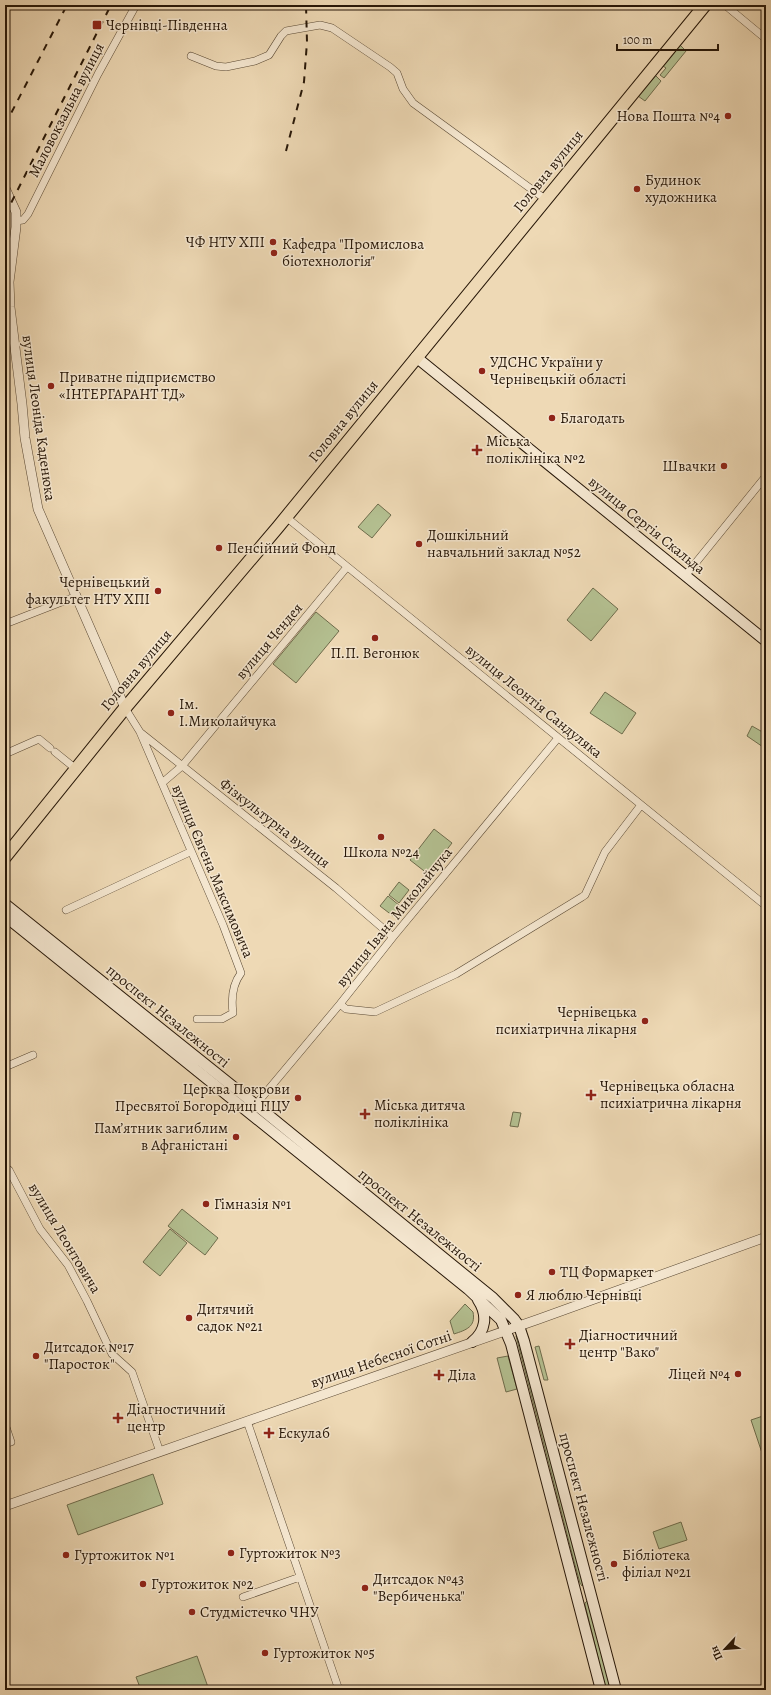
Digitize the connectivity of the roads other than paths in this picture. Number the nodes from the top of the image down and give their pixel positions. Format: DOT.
graph roads {
  1 [pos="136,5"];
  2 [pos="704,5"];
  3 [pos="725,5"];
  4 [pos="766,39"];
  5 [pos="191,56"];
  6 [pos="5,188"];
  7 [pos="546,199"];
  8 [pos="16,221"];
  9 [pos="416,357"];
  10 [pos="766,476"];
  11 [pos="286,517"];
  12 [pos="347,567"];
  13 [pos="685,576"];
  14 [pos="77,596"];
  15 [pos="5,624"];
  16 [pos="766,641"];
  17 [pos="125,708"];
  18 [pos="140,732"];
  19 [pos="558,738"];
  20 [pos="5,754"];
  21 [pos="182,766"];
  22 [pos="76,769"];
  23 [pos="162,783"];
  24 [pos="641,805"];
  25 [pos="190,852"];
  26 [pos="5,857"];
  27 [pos="5,904"];
  28 [pos="766,906"];
  29 [pos="66,910"];
  30 [pos="5,916"];
  31 [pos="393,937"];
  32 [pos="340,1004"];
  33 [pos="197,1019"];
  34 [pos="33,1055"];
  35 [pos="5,1067"];
  36 [pos="253,1109"];
  37 [pos="5,1167"];
  38 [pos="766,1237"];
  39 [pos="475,1295"];
  40 [pos="519,1326"];
  41 [pos="506,1330"];
  42 [pos="472,1342"];
  43 [pos="246,1421"];
  44 [pos="5,1424"];
  45 [pos="5,1444"];
  46 [pos="160,1452"];
  47 [pos="5,1506"];
  48 [pos="300,1577"];
  49 [pos="243,1596"];
  50 [pos="339,1690"];
  51 [pos="601,1690"];
  52 [pos="616,1690"];
  1 -- 8 [label="street, Маловокзальна вулиця"];
  2 -- 7 [label="main road, Головна вулиця"];
  3 -- 4 [label="street"];
  5 -- 7 [label="street"];
  6 -- 8 [label="street, вулиця Леоніда Каденюка"];
  7 -- 9 [label="main road, Головна вулиця"];
  8 -- 14 [label="street, вулиця Леоніда Каденюка"];
  9 -- 11 [label="main road, Головна вулиця"];
  9 -- 13 [label="main road, вулиця Сергія Скальда"];
  10 -- 13 [label="street"];
  11 -- 12 [label="street, вулиця Леонтія Сандуляка"];
  11 -- 17 [label="main road, Головна вулиця"];
  12 -- 19 [label="street, вулиця Леонтія Сандуляка"];
  12 -- 21 [label="street, вулиця Чендея"];
  13 -- 16 [label="main road, вулиця Сергія Скальда"];
  14 -- 15 [label="street"];
  14 -- 17 [label="street, вулиця Леоніда Каденюка"];
  17 -- 18 [label="street, вулиця Євгена Максимовича"];
  17 -- 22 [label="main road, Головна вулиця"];
  18 -- 21 [label="street, Фізкультурна вулиця"];
  18 -- 23 [label="street, вулиця Євгена Максимовича"];
  19 -- 24 [label="street, вулиця Леонтія Сандуляка"];
  19 -- 31 [label="street, вулиця Івана Миколайчука"];
  20 -- 22 [label="street"];
  21 -- 23 [label="street, вулиця Чендея"];
  21 -- 31 [label="street, Фізкультурна вулиця"];
  22 -- 26 [label="main road, Головна вулиця"];
  23 -- 25 [label="street, вулиця Євгена Максимовича"];
  24 -- 28 [label="street, вулиця Леонтія Сандуляка"];
  24 -- 32 [label="street"];
  25 -- 29 [label="street"];
  25 -- 33 [label="street, вулиця Євгена Максимовича"];
  27 -- 36 [label="main road, проспект Незалежності"];
  30 -- 36 [label="main road, проспект Незалежності"];
  31 -- 32 [label="street, вулиця Івана Миколайчука"];
  32 -- 36 [label="street, вулиця Івана Миколайчука"];
  34 -- 35 [label="street"];
  36 -- 39 [label="main road, проспект Незалежності"];
  36 -- 40 [label="main road, проспект Незалежності"];
  37 -- 46 [label="street, вулиця Леонтовича"];
  38 -- 40 [label="street, вулиця Небесної Сотні"];
  39 -- 41 [label="main road, проспект Незалежності"];
  39 -- 42 [label="main road"];
  40 -- 41 [label="street, вулиця Небесної Сотні"];
  40 -- 52 [label="main road, проспект Незалежності"];
  41 -- 42 [label="street, вулиця Небесної Сотні"];
  41 -- 51 [label="main road, проспект Незалежності"];
  42 -- 43 [label="street, вулиця Небесної Сотні"];
  43 -- 46 [label="street, вулиця Небесної Сотні"];
  43 -- 48 [label="street"];
  44 -- 45 [label="street"];
  46 -- 47 [label="street, вулиця Небесної Сотні"];
  48 -- 49 [label="street"];
  48 -- 50 [label="street"];
}
